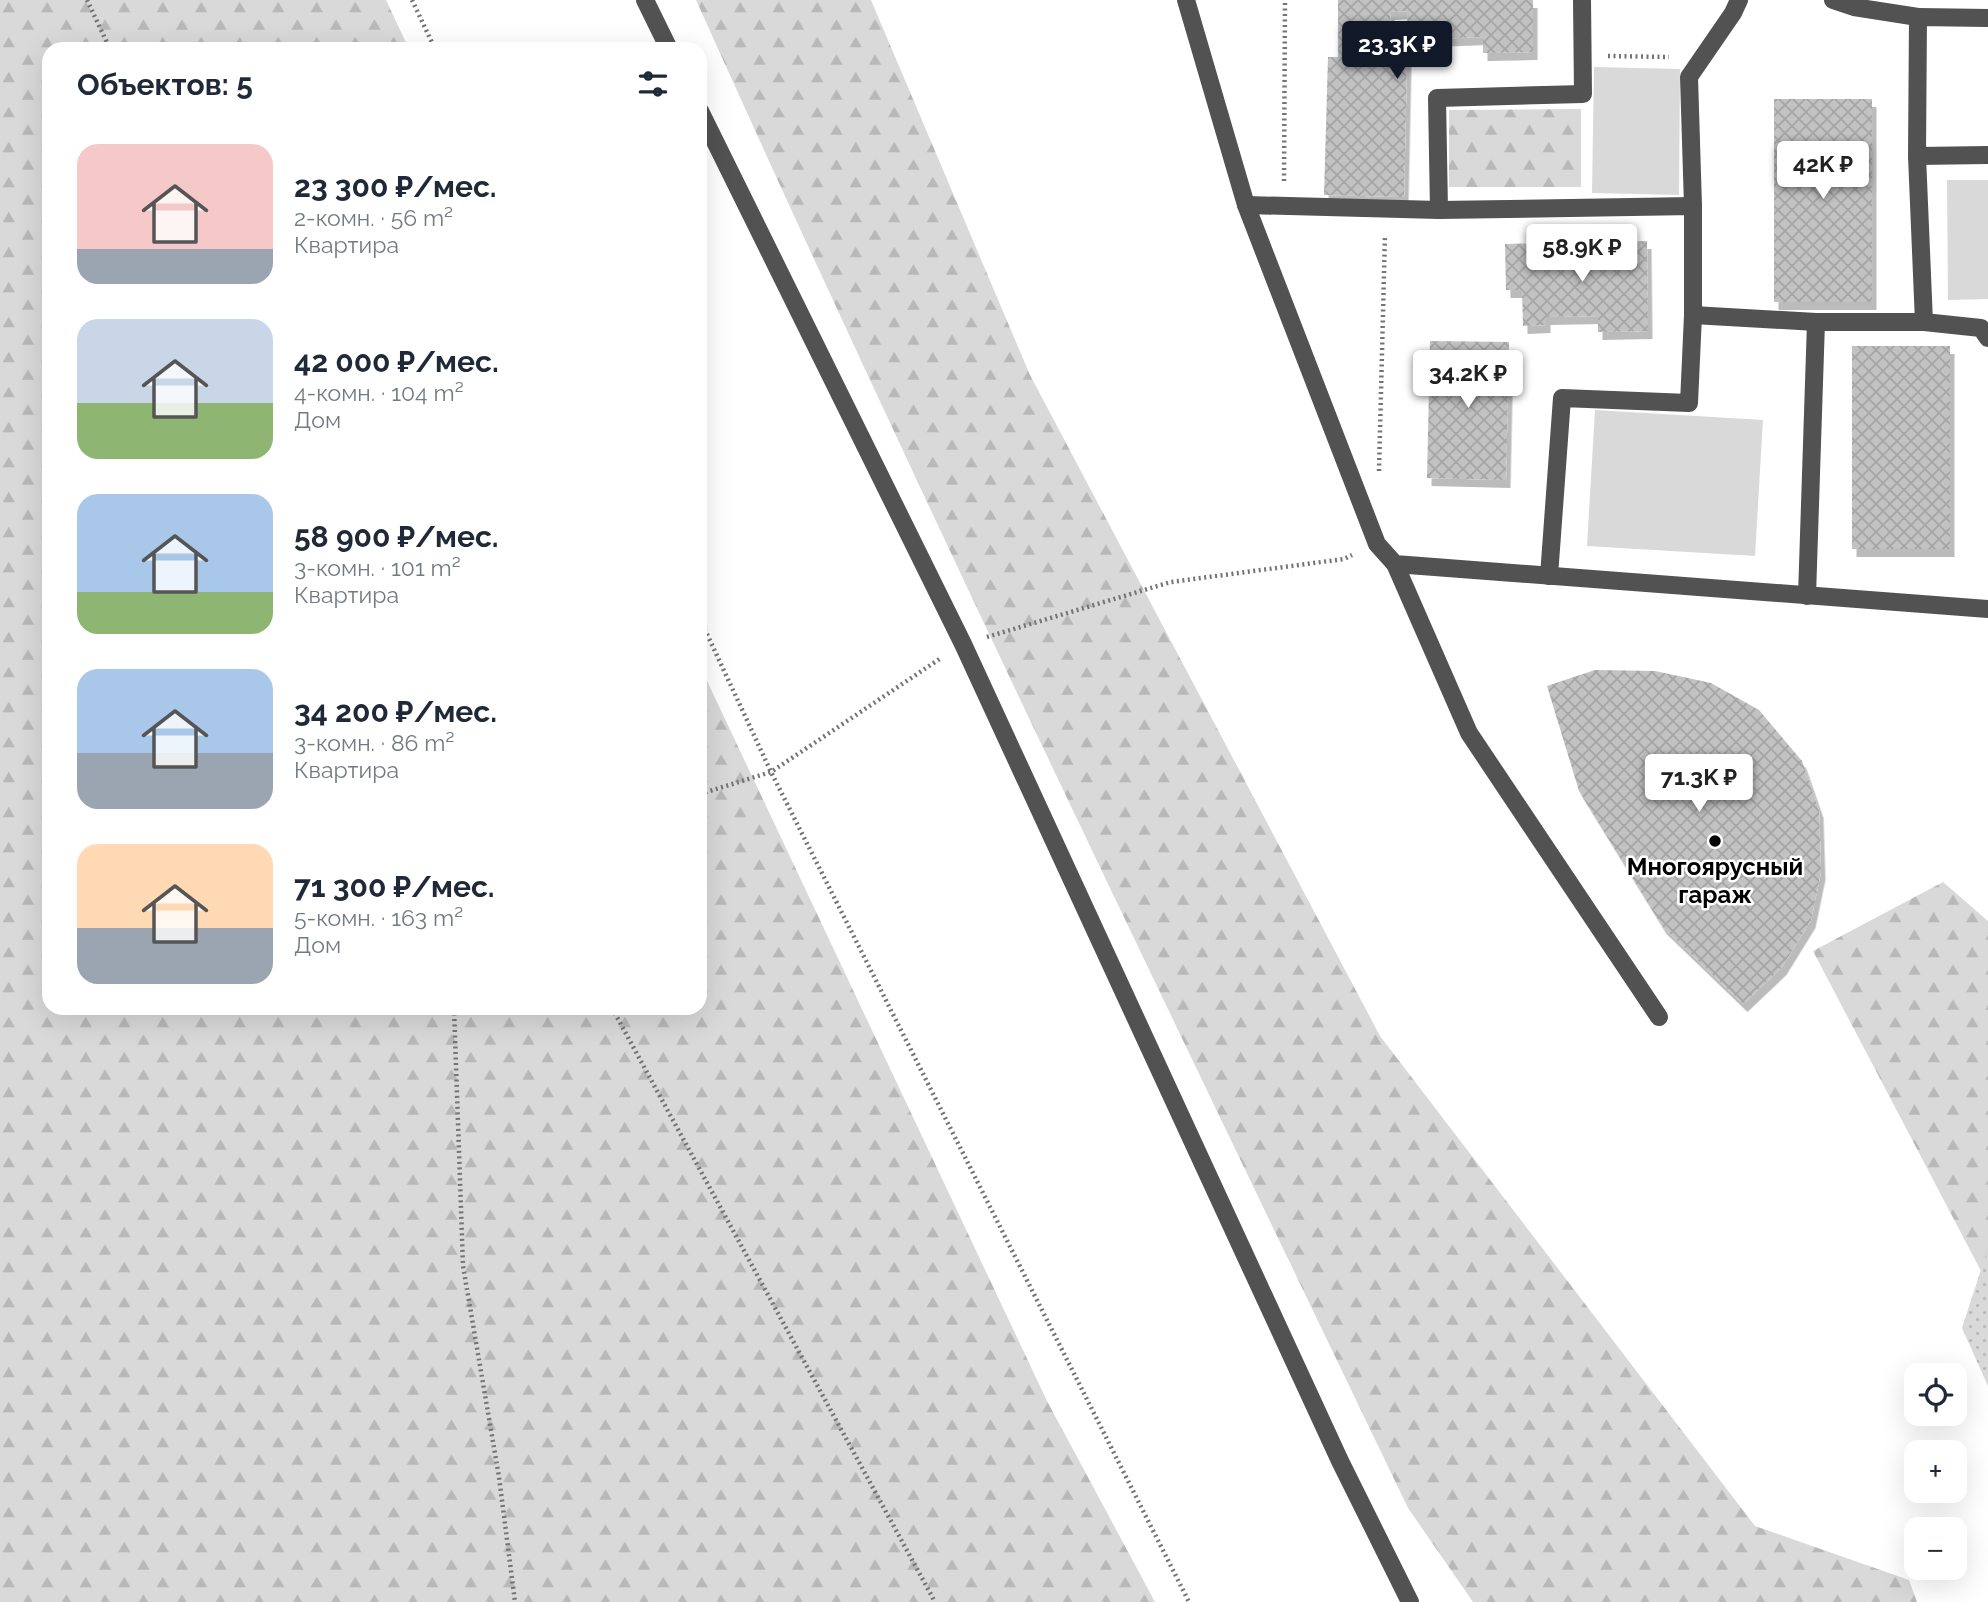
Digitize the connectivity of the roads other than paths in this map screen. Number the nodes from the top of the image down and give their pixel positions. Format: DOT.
graph roads {
  1 [pos="645,0"];
  2 [pos="1186,0"];
  3 [pos="1582,0"];
  4 [pos="1739,0"];
  5 [pos="1833,0"];
  6 [pos="1918,17"];
  7 [pos="1988,18"];
  8 [pos="666,42"];
  9 [pos="707,125"];
  10 [pos="1988,155"];
  11 [pos="1917,156"];
  12 [pos="1246,205"];
  13 [pos="1693,206"];
  14 [pos="1439,210"];
  15 [pos="1693,315"];
  16 [pos="1816,321"];
  17 [pos="1924,322"];
  18 [pos="1988,338"];
  19 [pos="1395,564"];
  20 [pos="1549,576"];
  21 [pos="1807,596"];
  22 [pos="1988,609"];
  23 [pos="1659,1017"];
  24 [pos="1410,1602"];
  1 -- 8 [label="lane"];
  2 -- 12 [label="lane"];
  3 -- 14 [label="lane"];
  4 -- 13 [label="lane"];
  5 -- 6 [label="lane"];
  6 -- 7 [label="lane"];
  6 -- 11 [label="lane"];
  9 -- 24 [label="lane"];
  10 -- 11 [label="lane"];
  11 -- 17 [label="lane"];
  12 -- 14 [label="lane"];
  12 -- 19 [label="lane"];
  13 -- 14 [label="lane"];
  13 -- 15 [label="lane"];
  15 -- 16 [label="lane"];
  15 -- 20 [label="lane"];
  16 -- 17 [label="lane"];
  16 -- 21 [label="lane"];
  17 -- 18 [label="lane"];
  19 -- 20 [label="lane"];
  19 -- 23 [label="lane"];
  20 -- 21 [label="lane"];
  21 -- 22 [label="lane"];
}
